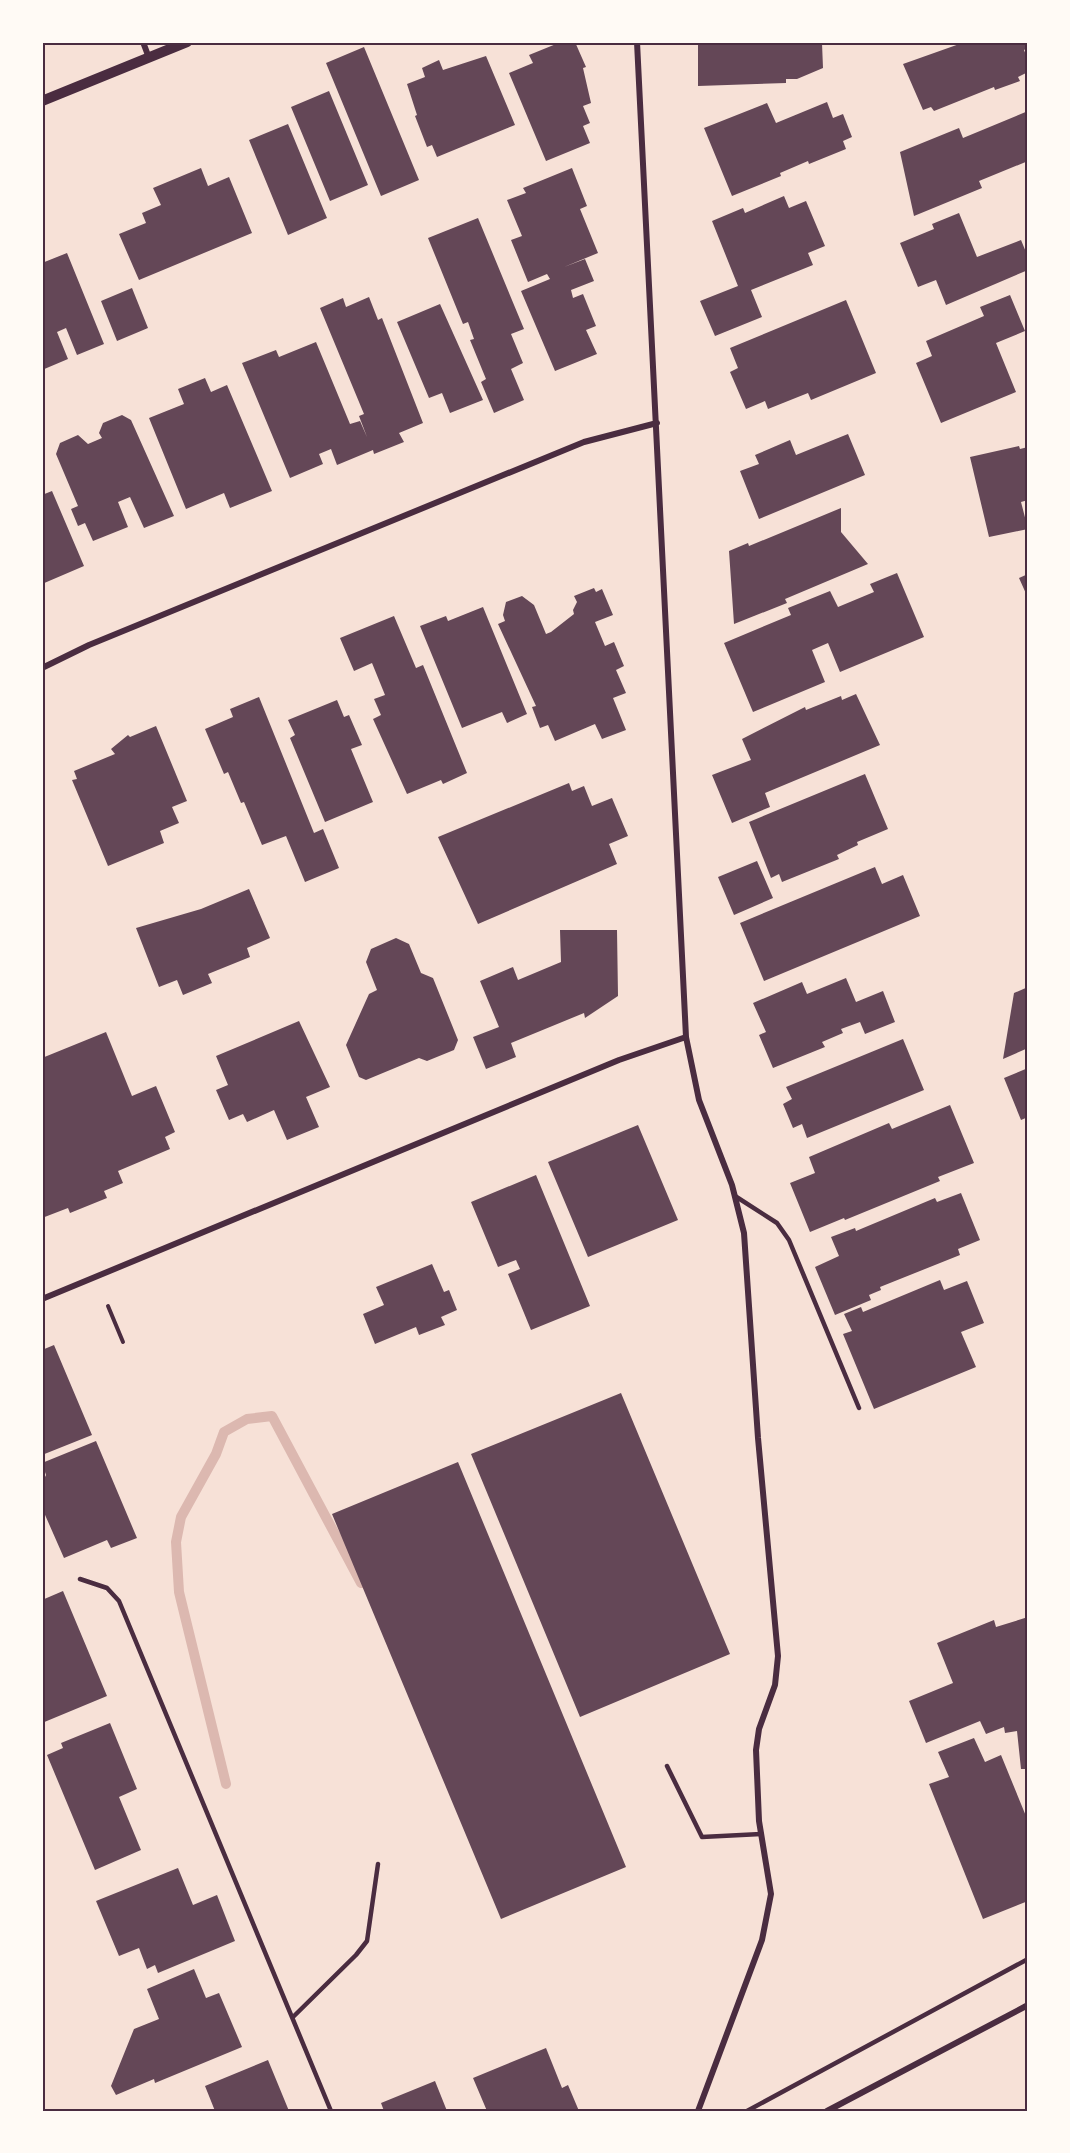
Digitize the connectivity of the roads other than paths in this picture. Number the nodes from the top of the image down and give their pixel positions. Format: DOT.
graph roads {
  1 [pos="143,42"];
  2 [pos="187,42"];
  3 [pos="637,42"];
  4 [pos="148,58"];
  5 [pos="42,101"];
  6 [pos="657,423"];
  7 [pos="42,668"];
  8 [pos="686,1037"];
  9 [pos="735,1196"];
  10 [pos="42,1299"];
  11 [pos="859,1408"];
  12 [pos="80,1579"];
  13 [pos="667,1766"];
  14 [pos="761,1834"];
  15 [pos="378,1864"];
  16 [pos="1028,1959"];
  17 [pos="1028,2005"];
  18 [pos="293,2017"];
  19 [pos="331,2111"];
  20 [pos="698,2111"];
  21 [pos="747,2111"];
  22 [pos="827,2111"];
  1 -- 4 [label="street"];
  2 -- 4 [label="street"];
  3 -- 6 [label="street"];
  4 -- 5 [label="street"];
  6 -- 7 [label="street"];
  6 -- 8 [label="street"];
  8 -- 9 [label="street"];
  8 -- 10 [label="street"];
  9 -- 11 [label="lane"];
  9 -- 14 [label="street"];
  12 -- 18 [label="lane"];
  13 -- 14 [label="lane"];
  14 -- 20 [label="street"];
  15 -- 18 [label="lane"];
  16 -- 21 [label="lane"];
  17 -- 22 [label="street"];
  18 -- 19 [label="lane"];
}
